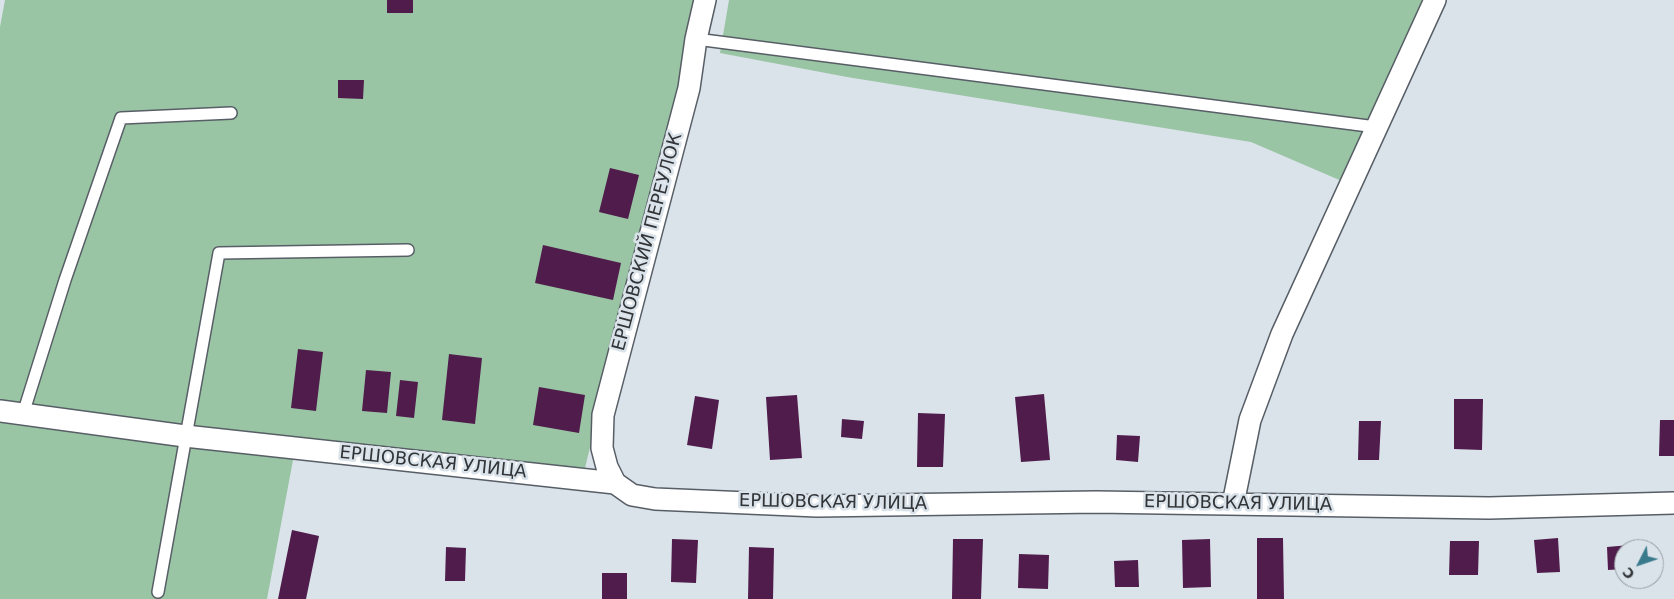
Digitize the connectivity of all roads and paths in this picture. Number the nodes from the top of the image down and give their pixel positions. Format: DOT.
graph roads {
  1 [pos="704,0"];
  2 [pos="1435,0"];
  3 [pos="696,39"];
  4 [pos="231,113"];
  5 [pos="1376,127"];
  6 [pos="408,250"];
  7 [pos="0,411"];
  8 [pos="23,414"];
  9 [pos="185,436"];
  10 [pos="615,483"];
  11 [pos="1233,504"];
  12 [pos="1674,504"];
  13 [pos="158,592"];
  1 -- 3 [label="street, ЕРШОВСКИЙ ПЕРЕУЛОК"];
  2 -- 5 [label="street"];
  3 -- 5 [label="lane"];
  3 -- 10 [label="street, ЕРШОВСКИЙ ПЕРЕУЛОК"];
  4 -- 8 [label="lane"];
  5 -- 11 [label="street"];
  6 -- 9 [label="lane"];
  7 -- 8 [label="street, ЕРШОВСКАЯ УЛИЦА"];
  8 -- 9 [label="street, ЕРШОВСКАЯ УЛИЦА"];
  9 -- 10 [label="street, ЕРШОВСКАЯ УЛИЦА"];
  9 -- 13 [label="lane"];
  10 -- 11 [label="street, ЕРШОВСКАЯ УЛИЦА"];
  11 -- 12 [label="street, ЕРШОВСКАЯ УЛИЦА"];
}
